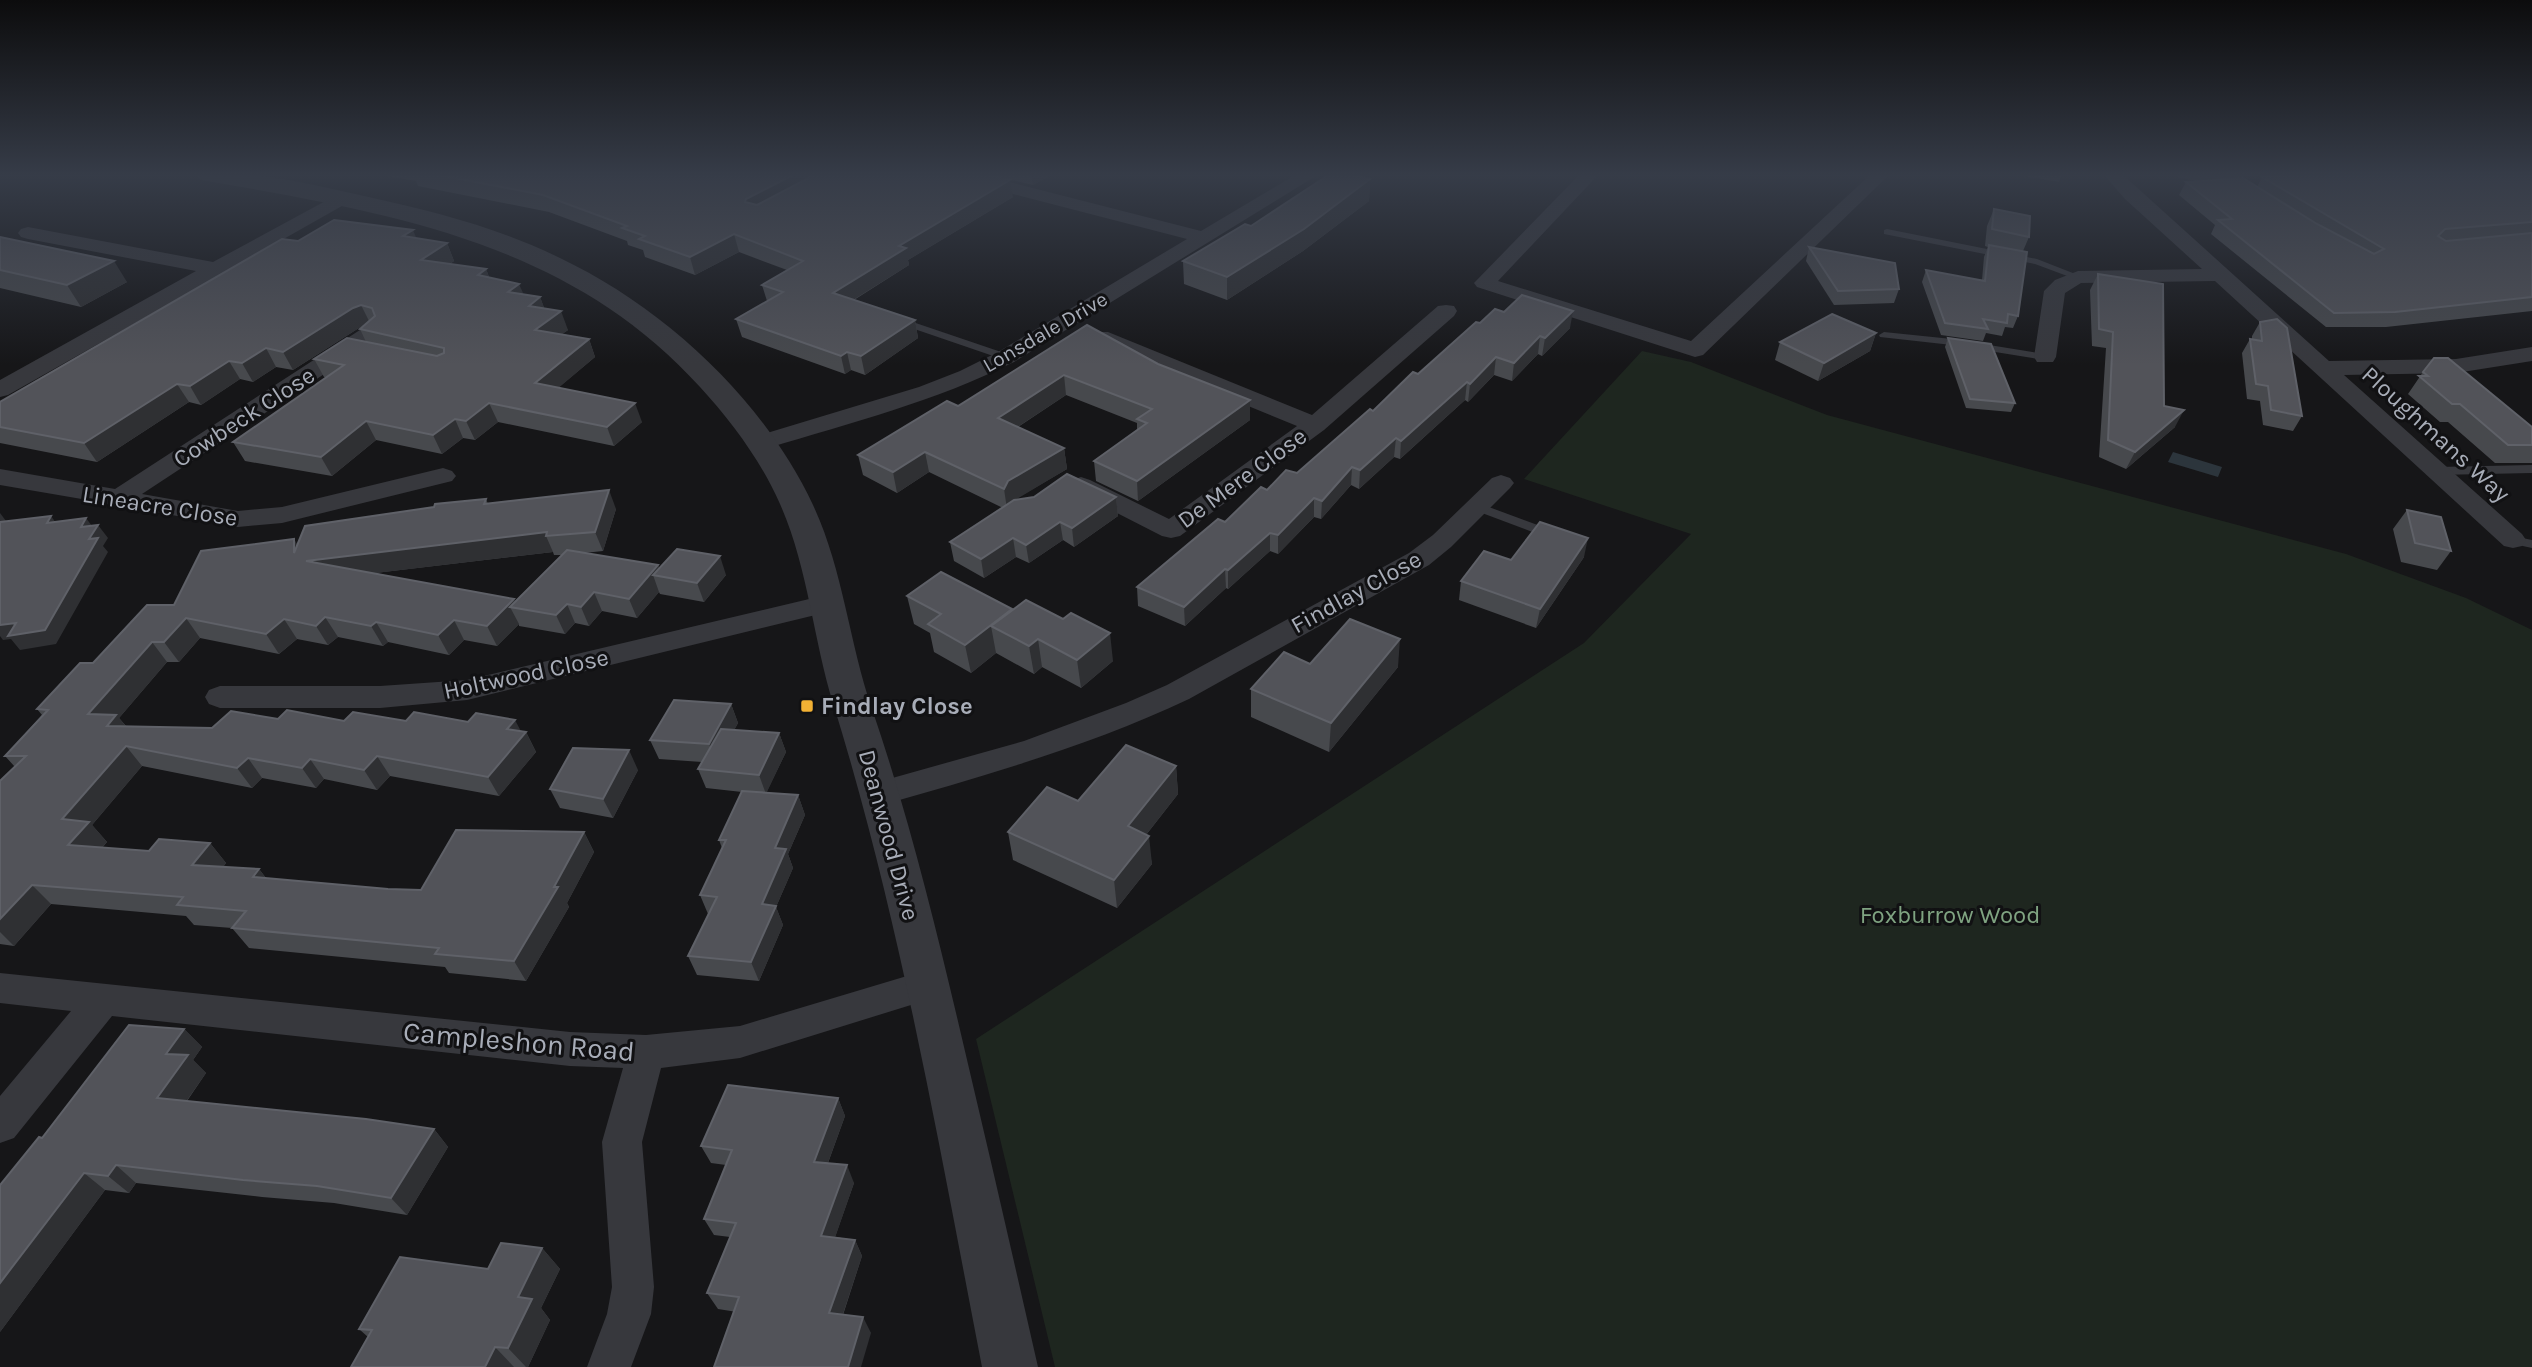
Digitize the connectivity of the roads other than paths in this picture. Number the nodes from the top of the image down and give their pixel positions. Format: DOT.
graph roads {
  1 [pos="52,238"];
  2 [pos="271,238"];
  3 [pos="489,238"];
  4 [pos="1205,238"];
  5 [pos="1528,238"];
  6 [pos="1814,238"];
  7 [pos="1916,238"];
  8 [pos="2180,238"];
  9 [pos="216,269"];
  10 [pos="2221,275"];
  11 [pos="2078,277"];
  12 [pos="1446,311"];
  13 [pos="884,315"];
  14 [pos="1064,322"];
  15 [pos="1884,335"];
  16 [pos="359,345"];
  17 [pos="2532,354"];
  18 [pos="1006,357"];
  19 [pos="2045,357"];
  20 [pos="2324,368"];
  21 [pos="0,390"];
  22 [pos="1315,425"];
  23 [pos="759,443"];
  24 [pos="2532,469"];
  25 [pos="2437,471"];
  26 [pos="443,476"];
  27 [pos="0,477"];
  28 [pos="1501,483"];
  29 [pos="1057,486"];
  30 [pos="116,500"];
  31 [pos="1478,506"];
  32 [pos="1539,530"];
  33 [pos="2522,542"];
  34 [pos="826,604"];
  35 [pos="220,697"];
  36 [pos="881,793"];
  37 [pos="928,985"];
  38 [pos="0,988"];
  39 [pos="103,999"];
  40 [pos="646,1052"];
  41 [pos="0,1125"];
  42 [pos="609,1367"];
  43 [pos="1010,1367"];
  1 -- 9 [label="street"];
  2 -- 9 [label="street"];
  3 -- 23 [label="street, Deanwood Drive"];
  4 -- 14 [label="street, Lonsdale Drive"];
  5 -- 6 [label="street"];
  7 -- 11 [label="lane"];
  8 -- 10 [label="street, Ploughmans Way"];
  9 -- 21 [label="street"];
  10 -- 11 [label="street"];
  10 -- 20 [label="street, Ploughmans Way"];
  11 -- 19 [label="street"];
  12 -- 22 [label="street, De Mere Close"];
  13 -- 18 [label="lane"];
  14 -- 18 [label="street, Lonsdale Drive"];
  14 -- 22 [label="street, De Mere Close"];
  15 -- 19 [label="lane"];
  16 -- 30 [label="street, Cowbeck Close"];
  17 -- 20 [label="street, Ploughmans Way"];
  18 -- 23 [label="street, Lonsdale Drive"];
  20 -- 25 [label="street, Ploughmans Way"];
  22 -- 29 [label="street, De Mere Close"];
  23 -- 34 [label="street, Deanwood Drive"];
  24 -- 25 [label="lane"];
  25 -- 33 [label="street, Ploughmans Way"];
  26 -- 30 [label="street, Lineacre Close"];
  27 -- 30 [label="street, Lineacre Close"];
  28 -- 31 [label="street, Findlay Close"];
  31 -- 32 [label="lane"];
  31 -- 36 [label="street, Findlay Close"];
  34 -- 35 [label="street, Holtwood Close"];
  34 -- 36 [label="street, Deanwood Drive"];
  36 -- 37 [label="street, Deanwood Drive"];
  37 -- 40 [label="street, Campleshon Road"];
  37 -- 43 [label="street, Deanwood Drive"];
  38 -- 39 [label="street, Campleshon Road"];
  39 -- 40 [label="street, Campleshon Road"];
  39 -- 41 [label="street"];
  40 -- 42 [label="street"];
}
